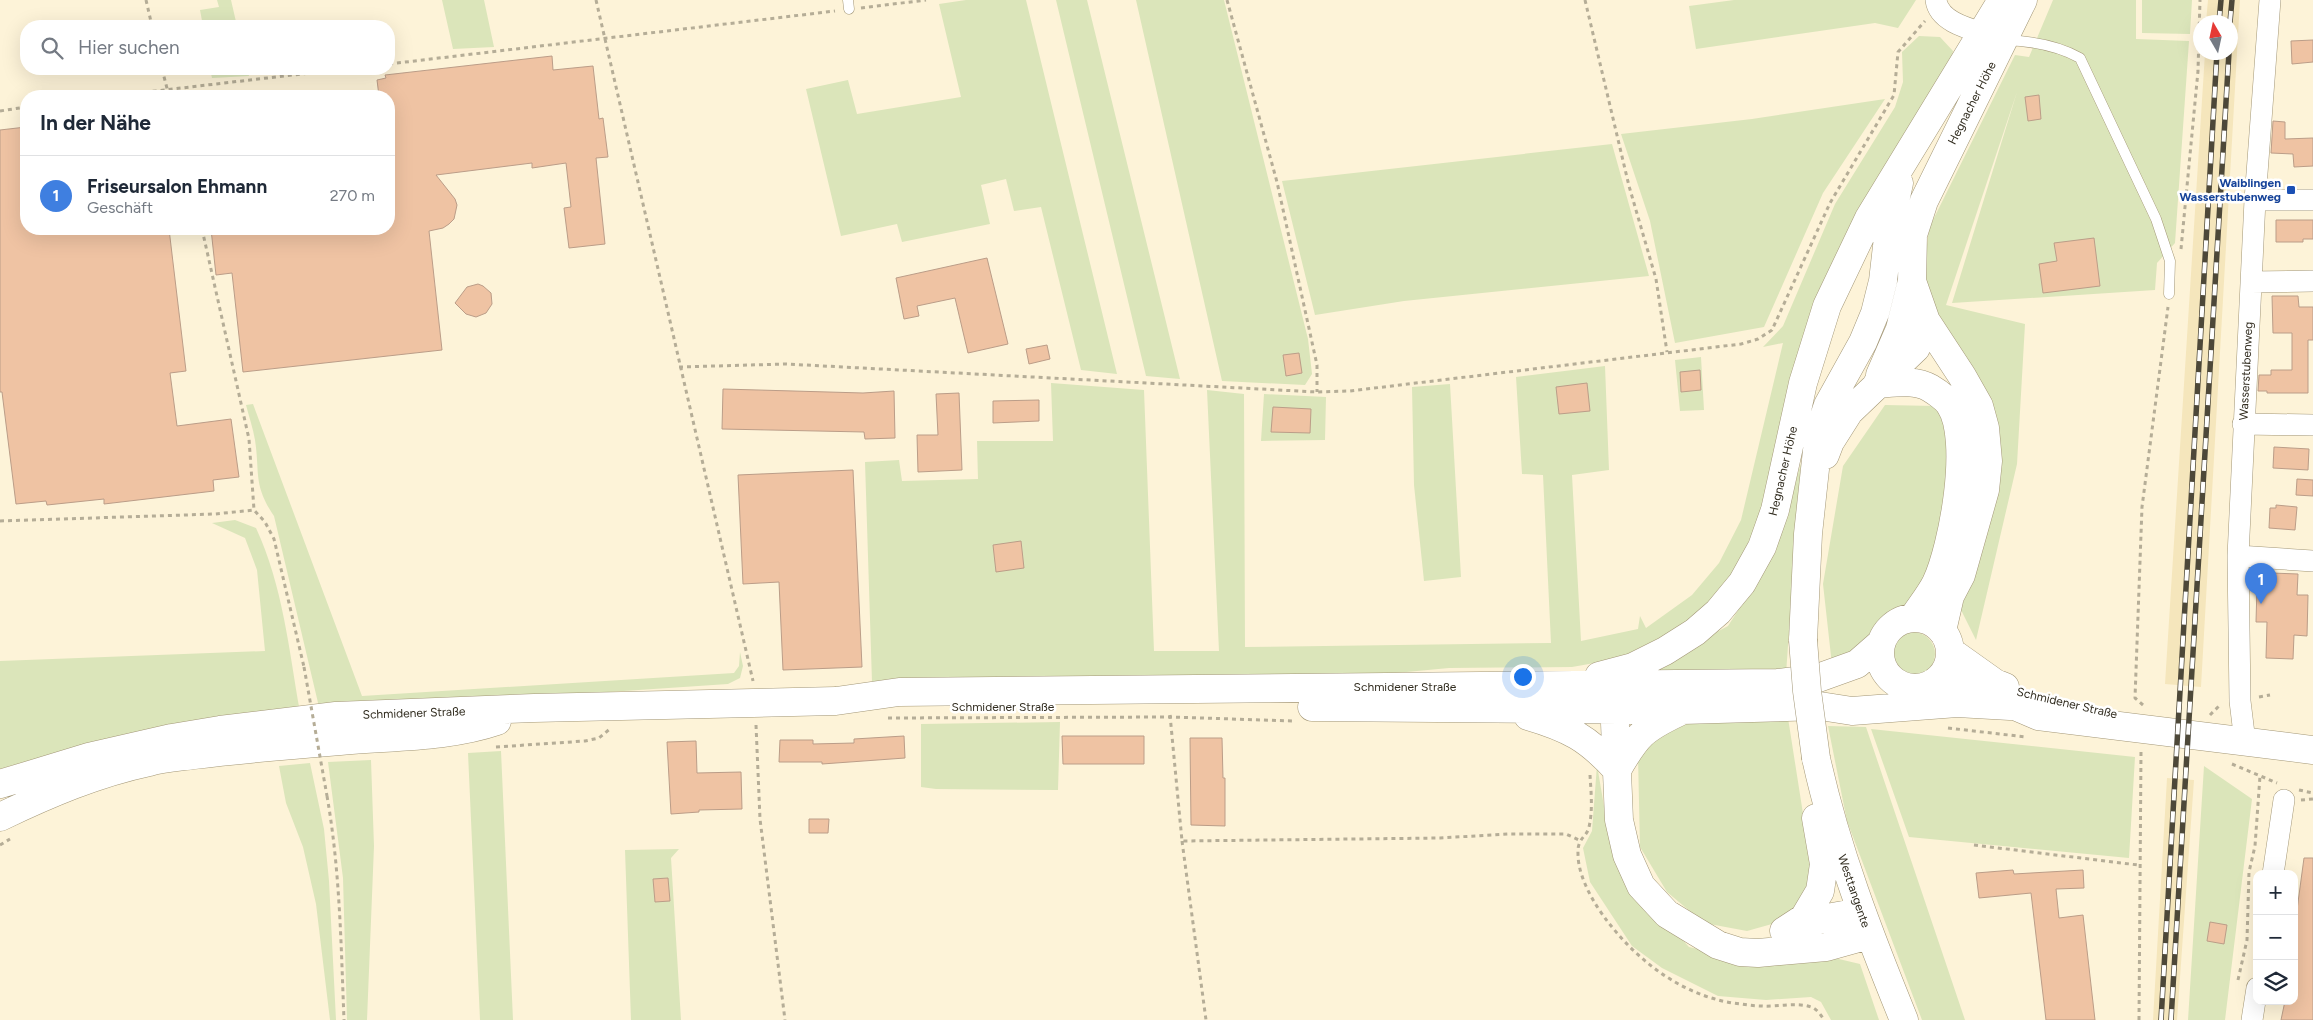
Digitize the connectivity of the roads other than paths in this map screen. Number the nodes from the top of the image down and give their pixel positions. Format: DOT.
graph roads {
  1 [pos="2002,0"];
  2 [pos="2023,0"];
  3 [pos="2270,0"];
  4 [pos="1936,4"];
  5 [pos="1994,36"];
  6 [pos="1904,162"];
  7 [pos="2256,200"];
  8 [pos="2313,200"];
  9 [pos="1912,281"];
  10 [pos="2313,281"];
  11 [pos="2251,282"];
  12 [pos="2169,294"];
  13 [pos="1926,321"];
  14 [pos="1877,384"];
  15 [pos="2243,424"];
  16 [pos="2313,425"];
  17 [pos="1814,483"];
  18 [pos="2238,556"];
  19 [pos="2313,561"];
  20 [pos="1913,618"];
  21 [pos="1946,641"];
  22 [pos="1881,643"];
  23 [pos="1937,680"];
  24 [pos="1641,685"];
  25 [pos="1561,686"];
  26 [pos="1907,687"];
  27 [pos="1170,698"];
  28 [pos="1820,706"];
  29 [pos="2010,706"];
  30 [pos="534,708"];
  31 [pos="1505,708"];
  32 [pos="1620,709"];
  33 [pos="1682,710"];
  34 [pos="2152,738"];
  35 [pos="2313,750"];
  36 [pos="2236,752"];
  37 [pos="1817,763"];
  38 [pos="1617,770"];
  39 [pos="0,784"];
  40 [pos="2282,792"];
  41 [pos="8,826"];
  42 [pos="2273,870"];
  43 [pos="1865,923"];
  44 [pos="1694,932"];
  45 [pos="1784,932"];
  46 [pos="2247,987"];
  47 [pos="1904,1020"];
  48 [pos="2252,1020"];
  1 -- 5 [label="main road, Hegnacher Höhe"];
  2 -- 5 [label="main road, Hegnacher Höhe"];
  3 -- 7 [label="street, Wasserstubenweg"];
  4 -- 5 [label="street"];
  5 -- 6 [label="main road, Hegnacher Höhe"];
  5 -- 9 [label="main road, Hegnacher Höhe"];
  5 -- 12 [label="lane"];
  6 -- 17 [label="main road, Hegnacher Höhe"];
  6 -- 25 [label="main road, Hegnacher Höhe"];
  7 -- 8 [label="street"];
  7 -- 11 [label="street, Wasserstubenweg"];
  9 -- 13 [label="main road, Hegnacher Höhe"];
  9 -- 14 [label="main road, Hegnacher Höhe"];
  10 -- 11 [label="street"];
  11 -- 15 [label="street, Wasserstubenweg"];
  13 -- 14 [label="main road, Hegnacher Höhe"];
  13 -- 21 [label="main road, Hegnacher Höhe"];
  14 -- 17 [label="main road, Hegnacher Höhe"];
  14 -- 20 [label="main road"];
  15 -- 16 [label="street"];
  15 -- 18 [label="street, Wasserstubenweg"];
  17 -- 37 [label="main road, Hegnacher Höhe, bridge"];
  18 -- 19 [label="street"];
  18 -- 36 [label="street, Wasserstubenweg"];
  20 -- 21 [label="main road"];
  20 -- 22 [label="main road"];
  21 -- 23 [label="main road"];
  21 -- 34 [label="main road, Schmidener Straße"];
  22 -- 24 [label="main road, Schmidener Straße"];
  22 -- 26 [label="main road"];
  23 -- 26 [label="main road"];
  23 -- 29 [label="main road, Schmidener Straße"];
  24 -- 25 [label="main road, Schmidener Straße"];
  24 -- 32 [label="main road"];
  25 -- 27 [label="main road, Schmidener Straße"];
  26 -- 28 [label="main road, Schmidener Straße"];
  27 -- 30 [label="main road, Schmidener Straße"];
  27 -- 31 [label="main road, Schmidener Straße"];
  28 -- 29 [label="main road, Schmidener Straße"];
  28 -- 33 [label="main road, Schmidener Straße"];
  29 -- 34 [label="main road, Schmidener Straße"];
  30 -- 39 [label="main road, Schmidener Straße"];
  30 -- 41 [label="main road"];
  31 -- 32 [label="main road, Schmidener Straße"];
  31 -- 38 [label="main road, Schmidener Straße"];
  32 -- 33 [label="main road, Schmidener Straße"];
  32 -- 38 [label="main road"];
  33 -- 38 [label="main road"];
  34 -- 36 [label="main road, Schmidener Straße"];
  35 -- 36 [label="main road, Schmidener Straße"];
  37 -- 43 [label="main road, Westtangente"];
  37 -- 45 [label="main road"];
  38 -- 44 [label="main road"];
  40 -- 42 [label="street"];
  43 -- 44 [label="main road"];
  43 -- 45 [label="main road"];
  43 -- 47 [label="main road, Westtangente"];
  44 -- 45 [label="main road"];
  46 -- 48 [label="street"];
}
